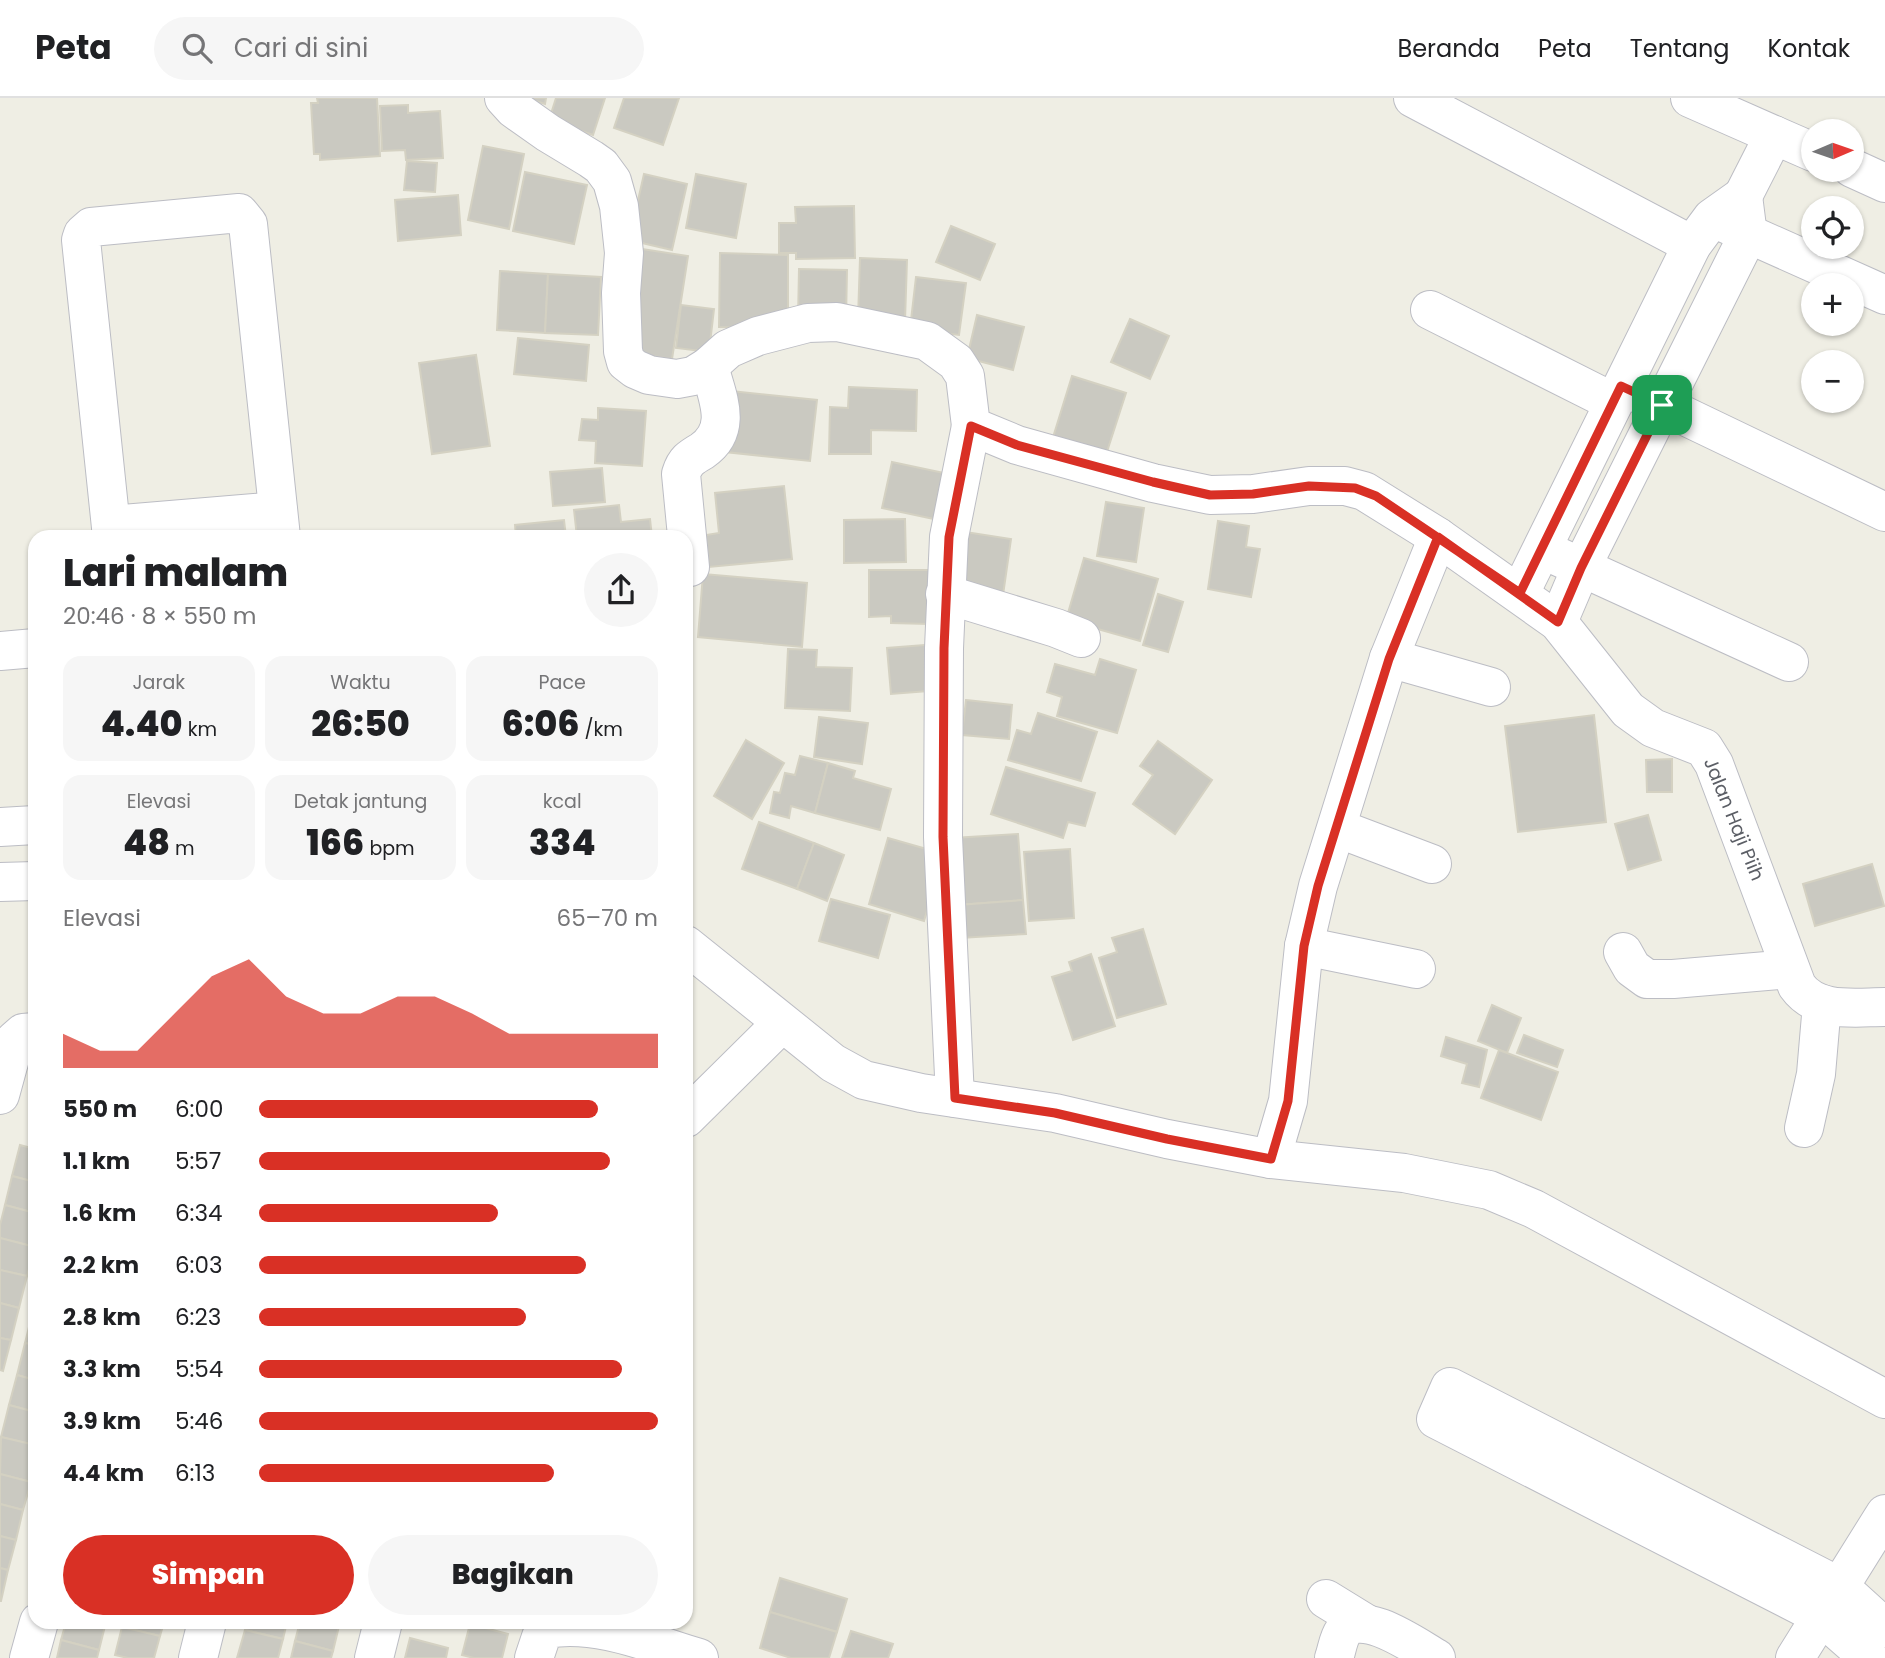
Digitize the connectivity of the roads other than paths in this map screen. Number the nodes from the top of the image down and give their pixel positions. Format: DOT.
graph roads {
  1 [pos="504,98"];
  2 [pos="1413,98"];
  3 [pos="1690,98"];
  4 [pos="1764,119"];
  5 [pos="1801,144"];
  6 [pos="1864,173"];
  7 [pos="1885,183"];
  8 [pos="1743,197"];
  9 [pos="1702,231"];
  10 [pos="1748,235"];
  11 [pos="1885,295"];
  12 [pos="1430,310"];
  13 [pos="709,366"];
  14 [pos="1617,394"];
  15 [pos="1662,405"];
  16 [pos="971,426"];
  17 [pos="1885,512"];
  18 [pos="280,524"];
  19 [pos="112,530"];
  20 [pos="136,530"];
  21 [pos="686,530"];
  22 [pos="1438,537"];
  23 [pos="1542,548"];
  24 [pos="1581,568"];
  25 [pos="1520,593"];
  26 [pos="946,594"];
  27 [pos="1558,622"];
  28 [pos="1081,638"];
  29 [pos="28,649"];
  30 [pos="0,652"];
  31 [pos="1389,659"];
  32 [pos="1789,662"];
  33 [pos="1490,687"];
  34 [pos="28,825"];
  35 [pos="0,827"];
  36 [pos="1337,828"];
  37 [pos="1432,863"];
  38 [pos="28,881"];
  39 [pos="0,883"];
  40 [pos="1304,946"];
  41 [pos="693,951"];
  42 [pos="1623,952"];
  43 [pos="1416,969"];
  44 [pos="1790,969"];
  45 [pos="1822,1004"];
  46 [pos="1885,1007"];
  47 [pos="782,1023"];
  48 [pos="25,1036"];
  49 [pos="0,1096"];
  50 [pos="955,1098"];
  51 [pos="693,1111"];
  52 [pos="1804,1128"];
  53 [pos="1271,1159"];
  54 [pos="1885,1399"];
  55 [pos="1624,1496"];
  56 [pos="1885,1514"];
  57 [pos="1326,1599"];
  58 [pos="1831,1601"];
  59 [pos="1365,1623"];
  60 [pos="1885,1628"];
  61 [pos="37,1629"];
  62 [pos="205,1629"];
  63 [pos="381,1629"];
  64 [pos="547,1629"];
  65 [pos="586,1629"];
  66 [pos="29,1658"];
  67 [pos="198,1658"];
  68 [pos="374,1658"];
  69 [pos="534,1658"];
  70 [pos="699,1658"];
  71 [pos="1334,1658"];
  72 [pos="1436,1658"];
  73 [pos="1795,1658"];
  74 [pos="1869,1658"];
  1 -- 13 [label="street"];
  2 -- 9 [label="street"];
  3 -- 4 [label="street"];
  4 -- 5 [label="street"];
  4 -- 8 [label="street"];
  6 -- 7 [label="street"];
  8 -- 9 [label="street"];
  8 -- 10 [label="street"];
  9 -- 10 [label="street"];
  9 -- 14 [label="street"];
  10 -- 11 [label="street"];
  10 -- 15 [label="street"];
  12 -- 14 [label="street"];
  13 -- 16 [label="street"];
  13 -- 21 [label="street"];
  14 -- 15 [label="street"];
  14 -- 23 [label="street"];
  15 -- 17 [label="street"];
  15 -- 24 [label="street"];
  16 -- 22 [label="street, Jalan Haji Piih"];
  16 -- 26 [label="street"];
  18 -- 19 [label="street"];
  18 -- 20 [label="street"];
  22 -- 25 [label="street, Jalan Haji Piih"];
  22 -- 31 [label="street"];
  23 -- 24 [label="street"];
  23 -- 25 [label="street"];
  24 -- 27 [label="street"];
  24 -- 32 [label="street"];
  25 -- 27 [label="street, Jalan Haji Piih"];
  26 -- 28 [label="street"];
  26 -- 50 [label="street"];
  27 -- 44 [label="street, Jalan Haji Piih"];
  29 -- 30 [label="street"];
  31 -- 33 [label="street"];
  31 -- 36 [label="street"];
  34 -- 35 [label="street"];
  36 -- 37 [label="street"];
  36 -- 40 [label="street"];
  38 -- 39 [label="street"];
  40 -- 43 [label="street"];
  40 -- 53 [label="street"];
  41 -- 47 [label="street"];
  42 -- 44 [label="street"];
  44 -- 45 [label="street, Jalan Haji Piih"];
  45 -- 46 [label="street"];
  45 -- 52 [label="street"];
  47 -- 50 [label="street"];
  47 -- 51 [label="street"];
  48 -- 49 [label="street"];
  50 -- 53 [label="street"];
  53 -- 54 [label="street"];
  55 -- 58 [label="street"];
  56 -- 58 [label="street"];
  57 -- 59 [label="street"];
  58 -- 60 [label="street"];
  58 -- 73 [label="street"];
  58 -- 74 [label="street"];
  59 -- 71 [label="street"];
  59 -- 72 [label="street"];
  61 -- 66 [label="street"];
  62 -- 67 [label="street"];
  63 -- 68 [label="street"];
  64 -- 69 [label="street"];
  65 -- 70 [label="street"];
}
